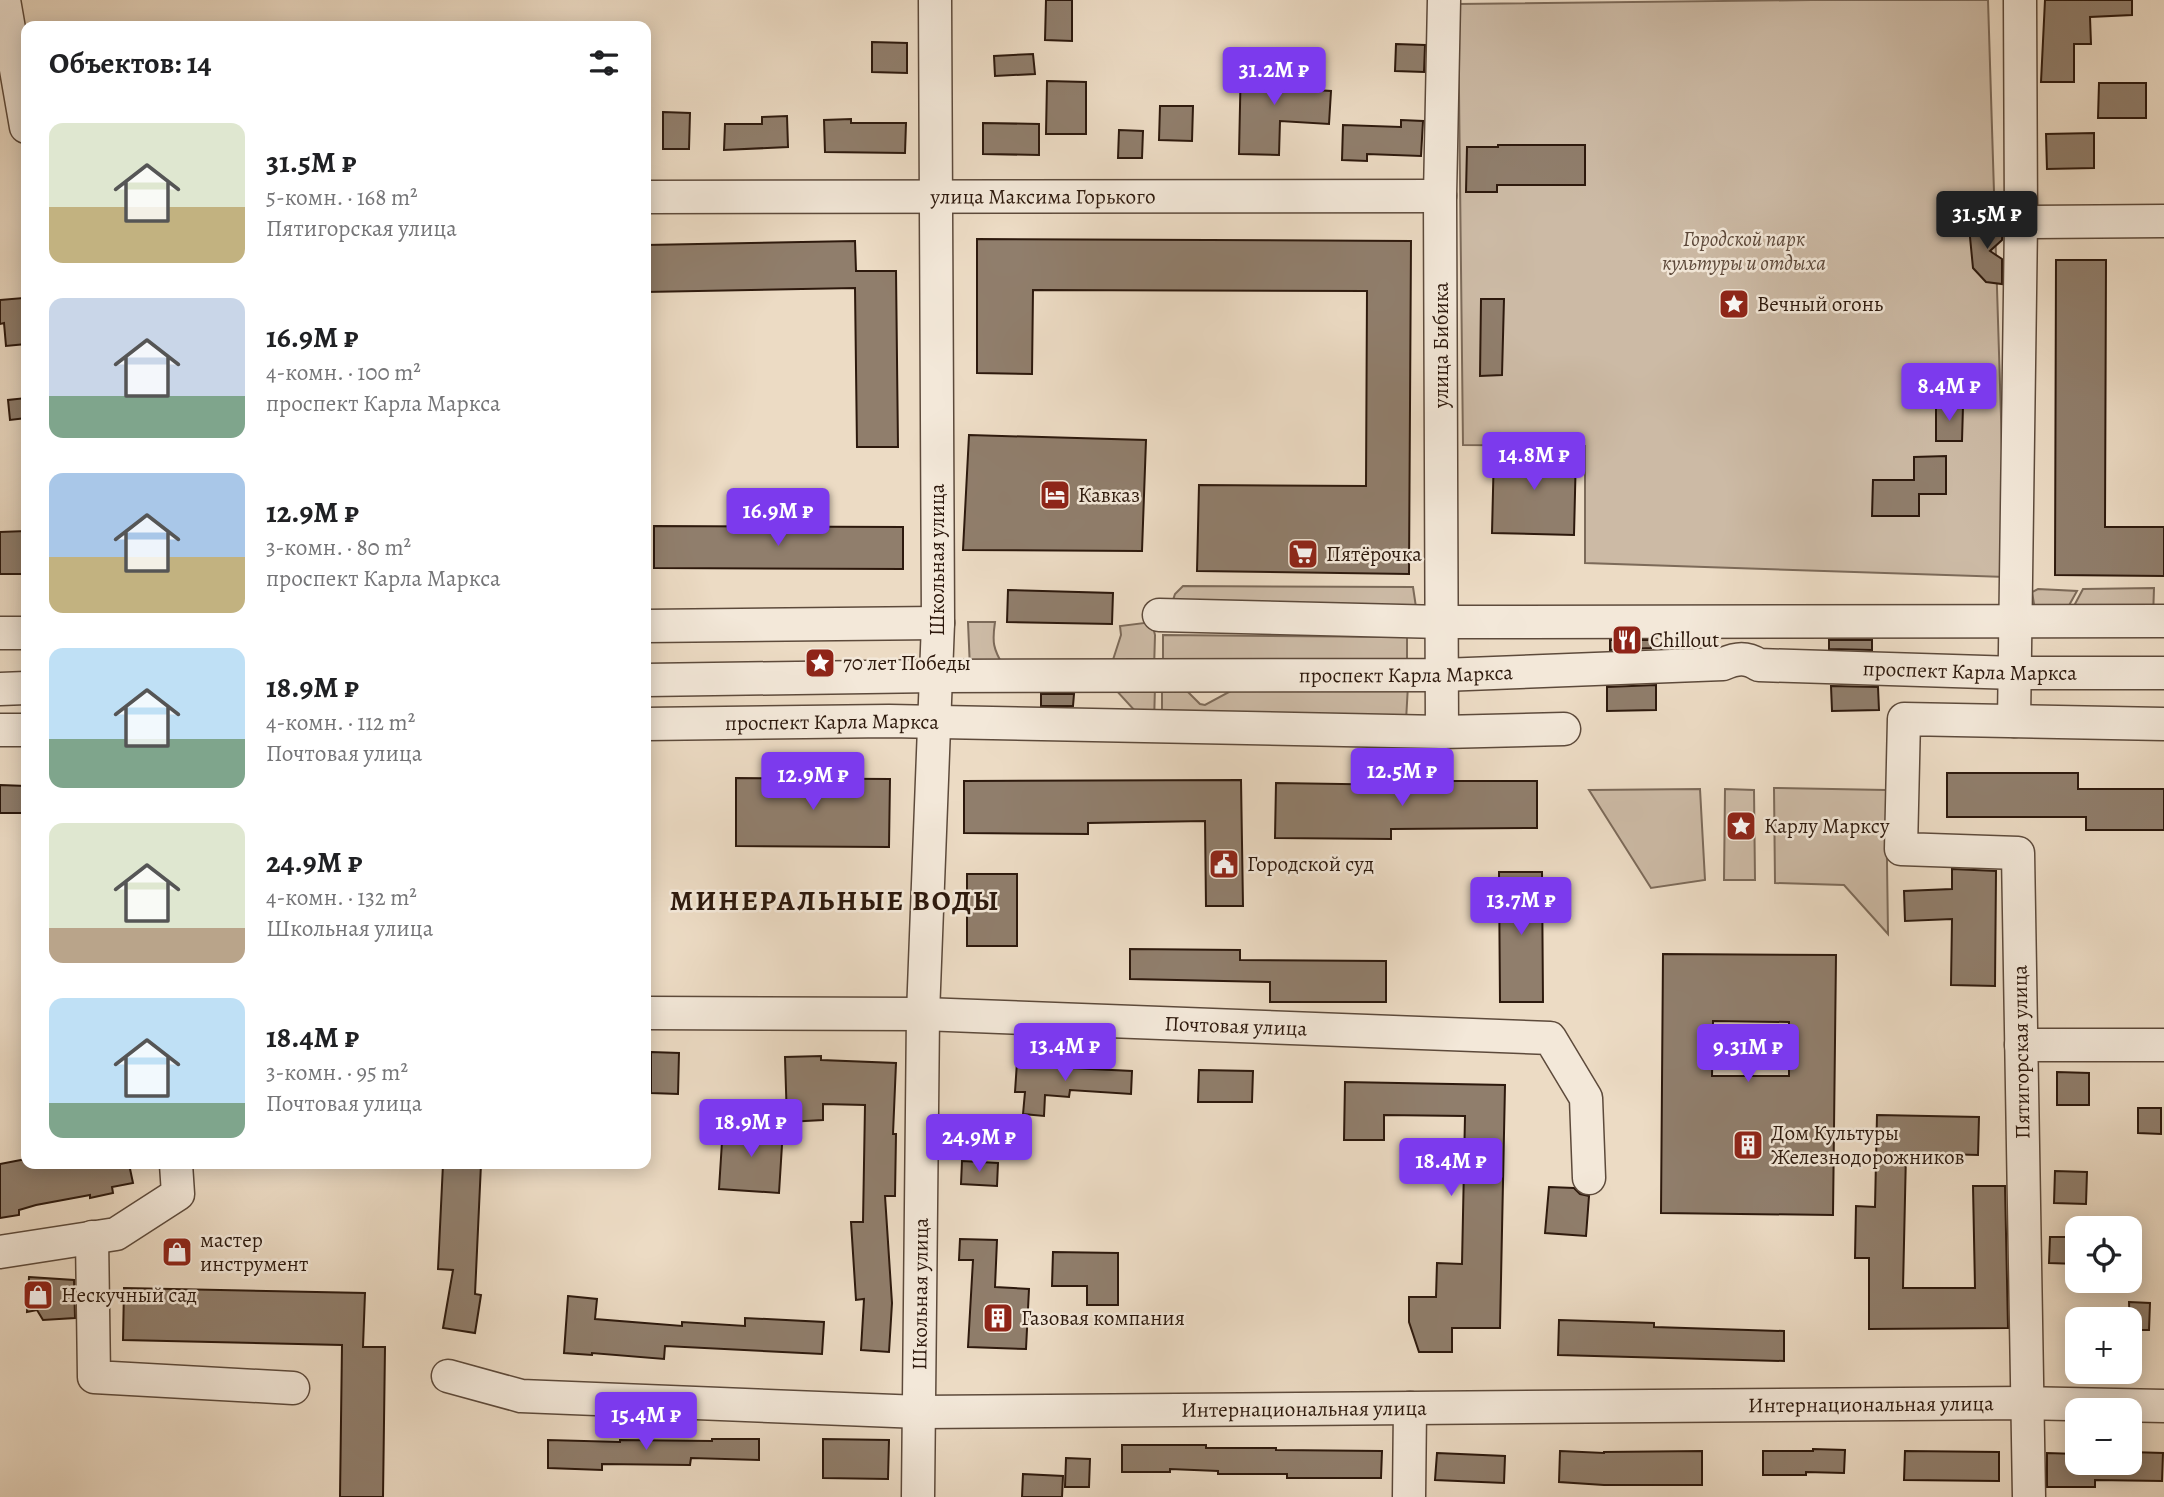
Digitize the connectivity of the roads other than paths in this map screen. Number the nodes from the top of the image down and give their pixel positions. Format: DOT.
graph roads {
  1 [pos="5,0"];
  2 [pos="935,0"];
  3 [pos="1444,0"];
  4 [pos="2020,0"];
  5 [pos="21,97"];
  6 [pos="936,195"];
  7 [pos="1440,196"];
  8 [pos="651,197"];
  9 [pos="2164,221"];
  10 [pos="2021,222"];
  11 [pos="1159,615"];
  12 [pos="2015,621"];
  13 [pos="2164,621"];
  14 [pos="1442,622"];
  15 [pos="938,623"];
  16 [pos="651,626"];
  17 [pos="0,633"];
  18 [pos="21,633"];
  19 [pos="2016,673"];
  20 [pos="2164,673"];
  21 [pos="1442,675"];
  22 [pos="936,676"];
  23 [pos="651,680"];
  24 [pos="0,688"];
  25 [pos="21,688"];
  26 [pos="2014,721"];
  27 [pos="933,722"];
  28 [pos="651,724"];
  29 [pos="2164,724"];
  30 [pos="1564,729"];
  31 [pos="0,730"];
  32 [pos="21,730"];
  33 [pos="1442,732"];
  34 [pos="651,1013"];
  35 [pos="922,1014"];
  36 [pos="2021,1045"];
  37 [pos="2164,1045"];
  38 [pos="176,1169"];
  39 [pos="1588,1178"];
  40 [pos="92,1237"];
  41 [pos="0,1252"];
  42 [pos="448,1376"];
  43 [pos="293,1388"];
  44 [pos="2026,1403"];
  45 [pos="2164,1406"];
  46 [pos="1410,1408"];
  47 [pos="920,1412"];
  48 [pos="918,1497"];
  49 [pos="1409,1497"];
  50 [pos="2029,1497"];
  1 -- 5 [label="street"];
  2 -- 6 [label="street, Школьная улица"];
  3 -- 7 [label="street, улица Бибика"];
  4 -- 10 [label="street"];
  6 -- 7 [label="street, улица Максима Горького"];
  6 -- 8 [label="street, улица Максима Горького"];
  6 -- 15 [label="street, Школьная улица"];
  7 -- 14 [label="street, улица Бибика"];
  9 -- 10 [label="street"];
  10 -- 12 [label="street"];
  11 -- 14 [label="street"];
  12 -- 13 [label="street"];
  12 -- 14 [label="street"];
  12 -- 19 [label="street"];
  14 -- 21 [label="street, улица Бибика"];
  15 -- 16 [label="street"];
  15 -- 22 [label="street, Школьная улица"];
  17 -- 18 [label="street"];
  19 -- 20 [label="street, проспект Карла Маркса"];
  19 -- 21 [label="street, проспект Карла Маркса"];
  19 -- 26 [label="street"];
  21 -- 22 [label="street, проспект Карла Маркса"];
  21 -- 33 [label="street, улица Бибика"];
  22 -- 23 [label="street, проспект Карла Маркса"];
  22 -- 27 [label="street, Школьная улица"];
  24 -- 25 [label="street"];
  26 -- 29 [label="street"];
  26 -- 36 [label="street, Пятигорская улица"];
  27 -- 28 [label="street, проспект Карла Маркса"];
  27 -- 33 [label="street, проспект Карла Маркса"];
  27 -- 35 [label="street, Школьная улица"];
  30 -- 33 [label="street, проспект Карла Маркса"];
  31 -- 32 [label="street"];
  34 -- 35 [label="street, Почтовая улица"];
  35 -- 39 [label="street, Почтовая улица"];
  35 -- 47 [label="street, Школьная улица"];
  36 -- 37 [label="street"];
  36 -- 44 [label="street, Пятигорская улица"];
  38 -- 40 [label="street"];
  40 -- 41 [label="street"];
  40 -- 43 [label="street"];
  42 -- 47 [label="street, Интернациональная улица"];
  44 -- 45 [label="street, Интернациональная улица"];
  44 -- 46 [label="street, Интернациональная улица"];
  44 -- 50 [label="street, Пятигорская улица"];
  46 -- 47 [label="street, Интернациональная улица"];
  46 -- 49 [label="street"];
  47 -- 48 [label="street, Школьная улица"];
}
